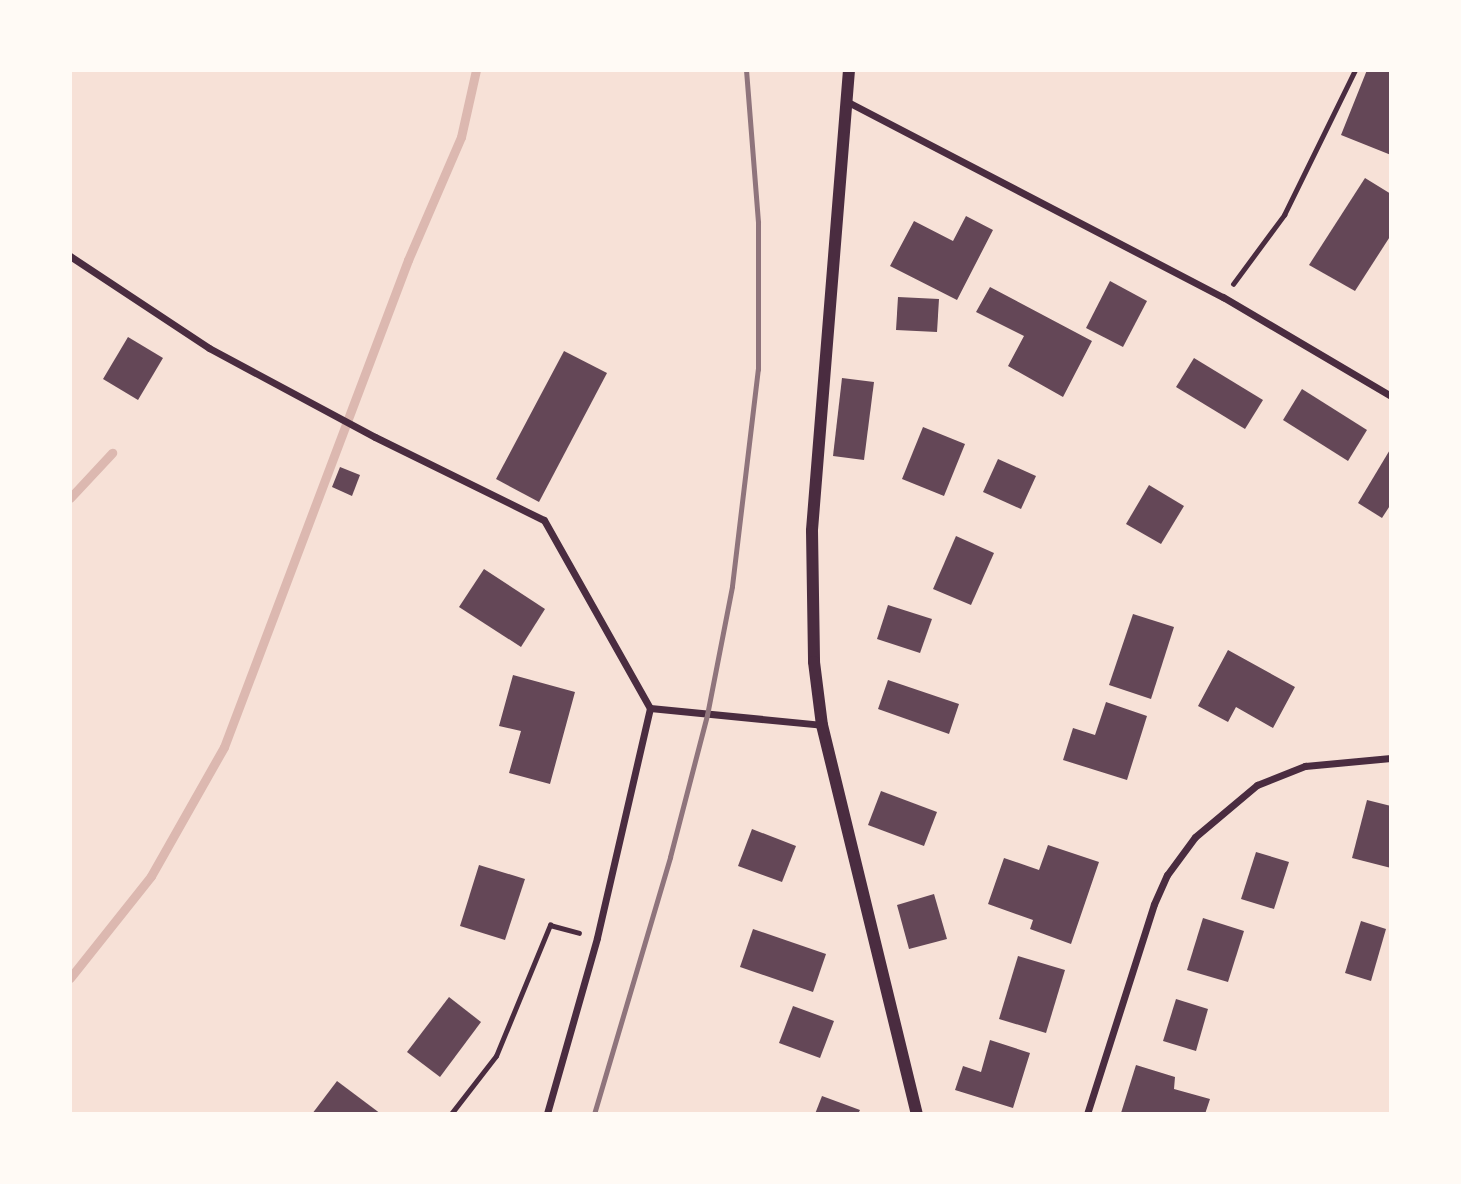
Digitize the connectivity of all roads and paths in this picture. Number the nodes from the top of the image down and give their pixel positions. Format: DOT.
graph roads {
  1 [pos="849,70"];
  2 [pos="1355,70"];
  3 [pos="846,100"];
  4 [pos="70,256"];
  5 [pos="1223,297"];
  6 [pos="1391,396"];
  7 [pos="650,708"];
  8 [pos="822,725"];
  9 [pos="1391,758"];
  10 [pos="597,938"];
  11 [pos="451,1114"];
  12 [pos="547,1114"];
  13 [pos="917,1114"];
  14 [pos="1087,1114"];
  1 -- 3 [label="street"];
  2 -- 5 [label="path"];
  3 -- 5 [label="street"];
  3 -- 8 [label="street"];
  4 -- 7 [label="street"];
  5 -- 6 [label="street"];
  7 -- 8 [label="street"];
  7 -- 10 [label="street"];
  8 -- 13 [label="street"];
  9 -- 14 [label="street"];
  10 -- 11 [label="path"];
  10 -- 12 [label="street"];
}
